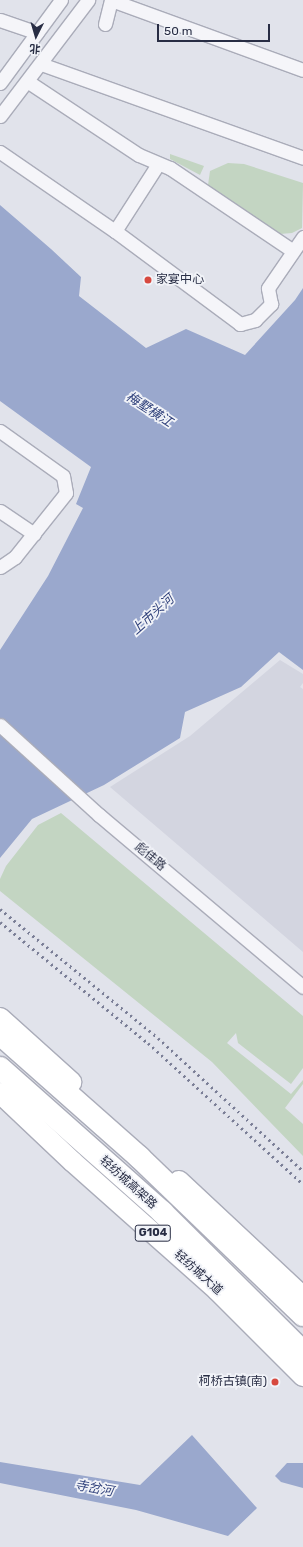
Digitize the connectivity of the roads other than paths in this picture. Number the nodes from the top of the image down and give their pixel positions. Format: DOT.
graph roads {
  1 [pos="61,0"];
  2 [pos="88,0"];
  3 [pos="111,0"];
  4 [pos="0,20"];
  5 [pos="104,24"];
  6 [pos="36,34"];
  7 [pos="41,64"];
  8 [pos="303,70"];
  9 [pos="27,81"];
  10 [pos="0,83"];
  11 [pos="0,116"];
  12 [pos="0,152"];
  13 [pos="303,158"];
  14 [pos="158,164"];
  15 [pos="114,231"];
  16 [pos="303,237"];
  17 [pos="293,251"];
  18 [pos="0,431"];
  19 [pos="0,511"];
  20 [pos="34,534"];
  21 [pos="0,567"];
  22 [pos="0,725"];
  23 [pos="303,986"];
  24 [pos="0,1018"];
  25 [pos="0,1034"];
  26 [pos="0,1068"];
  27 [pos="0,1093"];
  28 [pos="303,1297"];
  29 [pos="303,1315"];
  30 [pos="303,1352"];
  31 [pos="303,1376"];
  1 -- 6 [label="street"];
  2 -- 7 [label="street"];
  3 -- 5 [label="street"];
  3 -- 8 [label="street"];
  4 -- 6 [label="street"];
  6 -- 10 [label="street"];
  7 -- 9 [label="street"];
  7 -- 13 [label="street"];
  9 -- 11 [label="street"];
  9 -- 14 [label="street"];
  12 -- 15 [label="street"];
  14 -- 15 [label="street"];
  14 -- 17 [label="street"];
  15 -- 17 [label="street"];
  16 -- 17 [label="street"];
  18 -- 20 [label="street"];
  19 -- 20 [label="street"];
  20 -- 21 [label="street"];
  22 -- 23 [label="street, 彪佳路"];
  24 -- 28 [label="main road"];
  25 -- 29 [label="highway"];
  26 -- 30 [label="highway, 轻纺城高架路"];
  27 -- 31 [label="main road, 轻纺城大道 / G104"];
}
